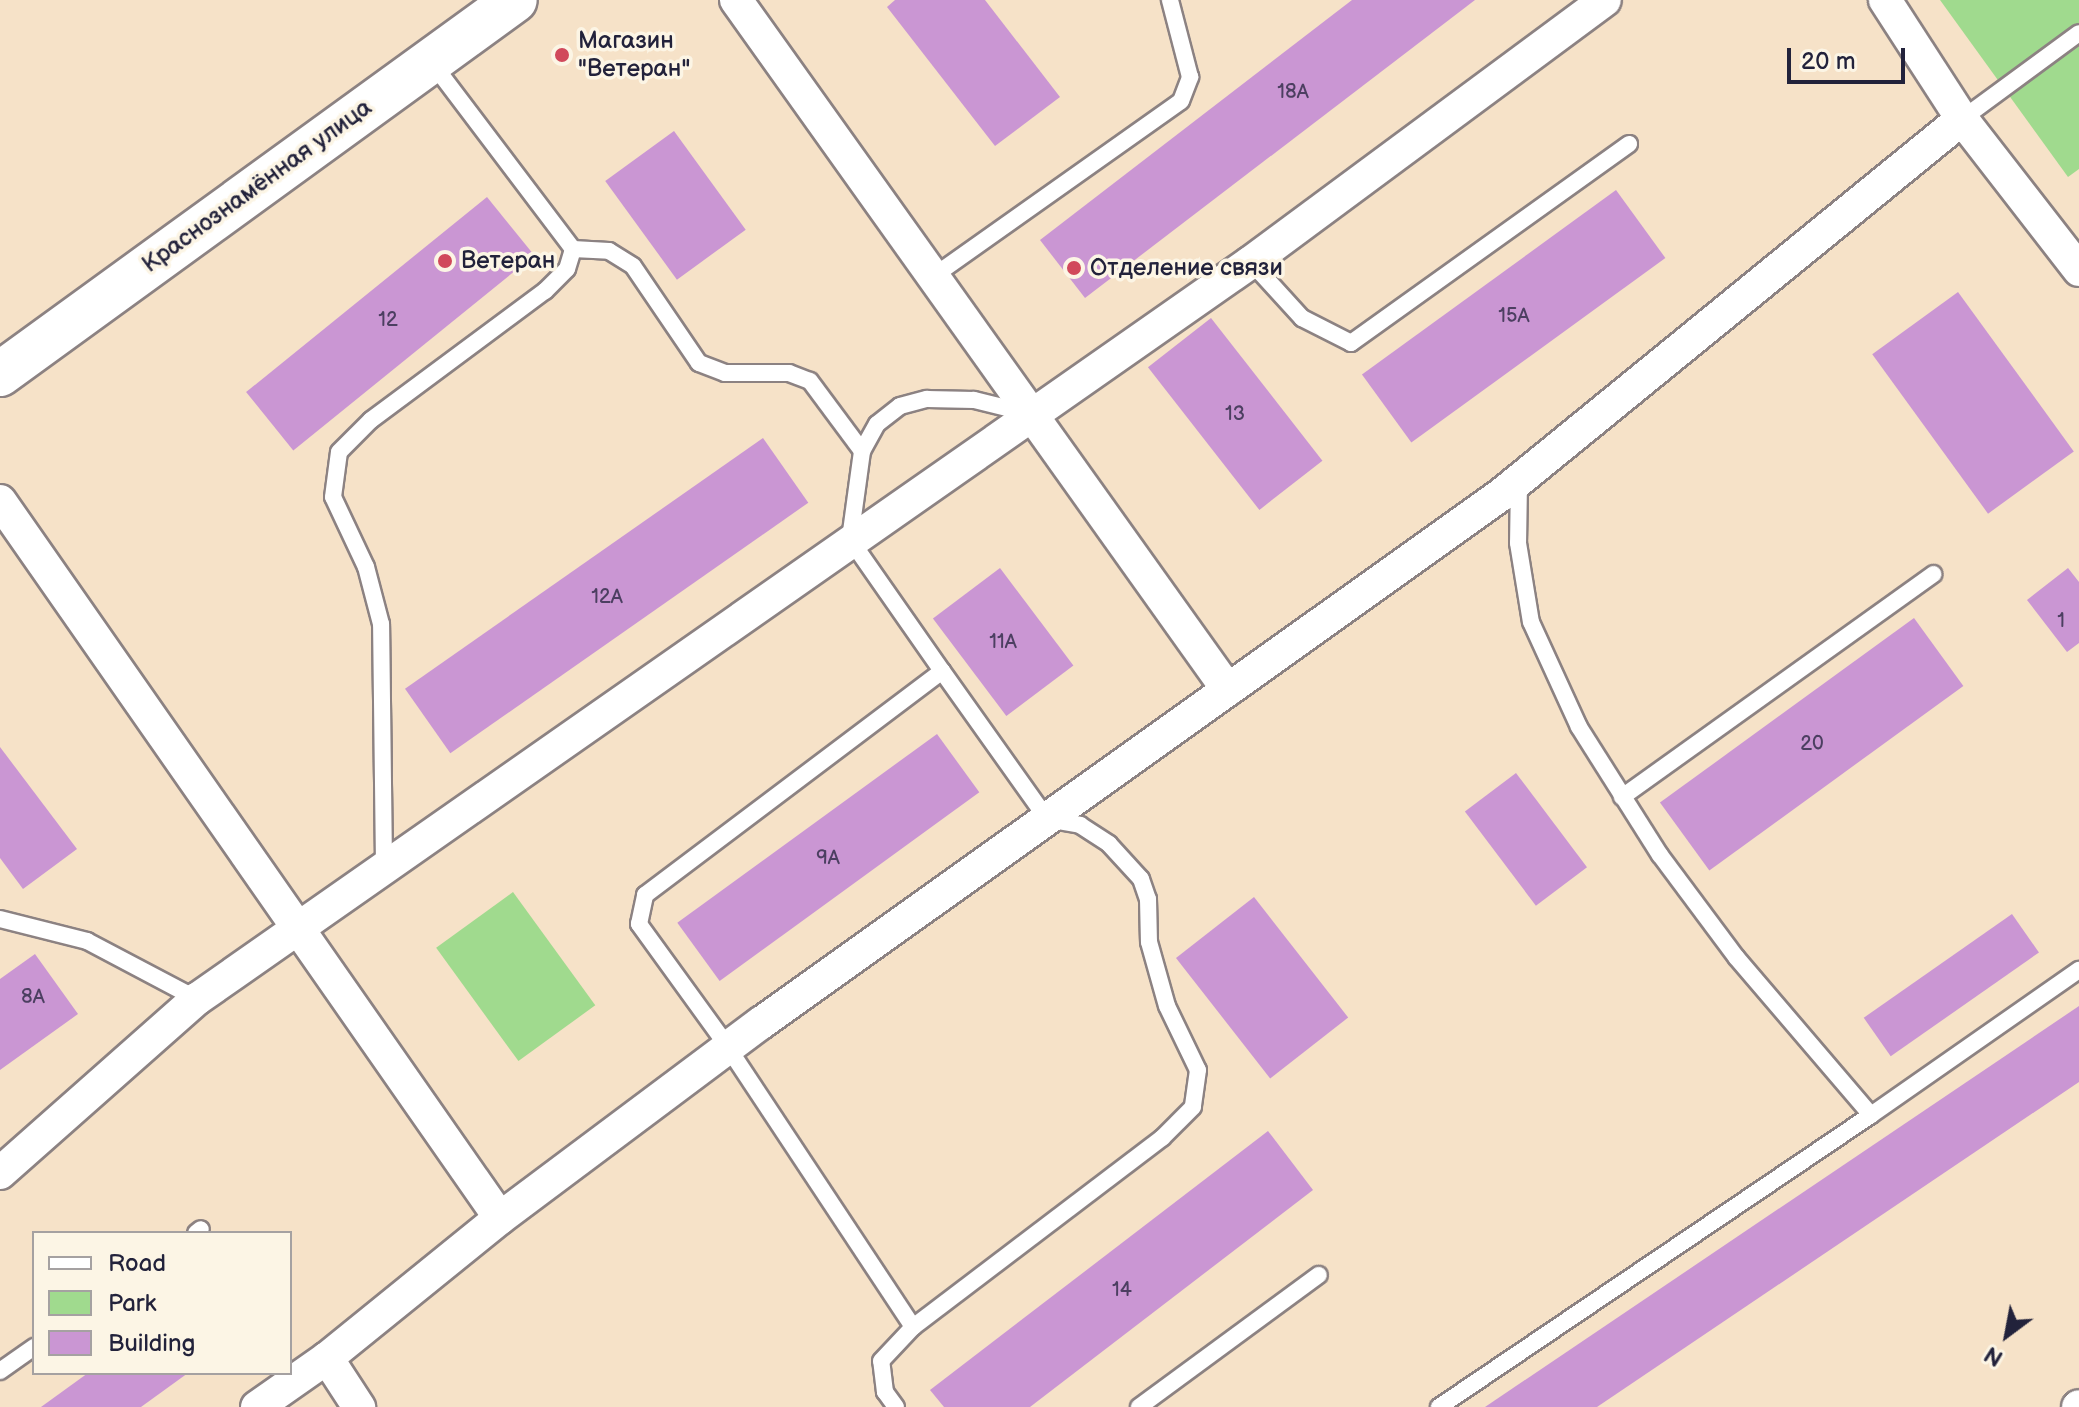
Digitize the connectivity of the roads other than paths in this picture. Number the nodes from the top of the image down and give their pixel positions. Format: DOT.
graph roads {
  1 [pos="515,0"];
  2 [pos="736,0"];
  3 [pos="1170,0"];
  4 [pos="1605,0"];
  5 [pos="1885,0"];
  6 [pos="2079,33"];
  7 [pos="429,60"];
  8 [pos="1962,119"];
  9 [pos="1629,144"];
  10 [pos="573,249"];
  11 [pos="1251,262"];
  12 [pos="2079,270"];
  13 [pos="931,278"];
  14 [pos="0,374"];
  15 [pos="1029,413"];
  16 [pos="862,451"];
  17 [pos="1519,480"];
  18 [pos="0,501"];
  19 [pos="850,539"];
  20 [pos="1933,574"];
  21 [pos="942,671"];
  22 [pos="1228,690"];
  23 [pos="1622,797"];
  24 [pos="1047,819"];
  25 [pos="384,864"];
  26 [pos="0,919"];
  27 [pos="297,929"];
  28 [pos="2079,970"];
  29 [pos="197,999"];
  30 [pos="728,1047"];
  31 [pos="1871,1115"];
  32 [pos="0,1173"];
  33 [pos="500,1218"];
  34 [pos="1319,1275"];
  35 [pos="913,1327"];
  36 [pos="32,1348"];
  37 [pos="327,1358"];
  38 [pos="0,1371"];
  39 [pos="257,1407"];
  40 [pos="359,1407"];
  41 [pos="896,1407"];
  42 [pos="1139,1407"];
  43 [pos="1439,1407"];
  1 -- 7 [label="main road, Краснознамённая улица"];
  2 -- 13 [label="street"];
  3 -- 13 [label="lane"];
  4 -- 11 [label="street"];
  5 -- 8 [label="street"];
  6 -- 8 [label="lane"];
  7 -- 10 [label="lane"];
  7 -- 14 [label="main road, Краснознамённая улица"];
  8 -- 12 [label="street"];
  8 -- 17 [label="street"];
  9 -- 11 [label="lane"];
  10 -- 16 [label="lane"];
  10 -- 25 [label="lane"];
  11 -- 15 [label="street"];
  13 -- 15 [label="street"];
  15 -- 16 [label="lane"];
  15 -- 19 [label="street"];
  15 -- 22 [label="street"];
  16 -- 19 [label="lane"];
  17 -- 22 [label="street"];
  17 -- 23 [label="lane"];
  18 -- 27 [label="street"];
  19 -- 21 [label="lane"];
  19 -- 25 [label="street"];
  20 -- 23 [label="lane"];
  21 -- 24 [label="lane"];
  21 -- 30 [label="lane"];
  22 -- 24 [label="street"];
  23 -- 31 [label="lane"];
  24 -- 30 [label="street"];
  24 -- 35 [label="lane"];
  25 -- 27 [label="street"];
  26 -- 29 [label="lane"];
  27 -- 29 [label="street"];
  27 -- 33 [label="street"];
  28 -- 31 [label="lane"];
  29 -- 32 [label="street"];
  30 -- 33 [label="street"];
  30 -- 35 [label="lane"];
  31 -- 43 [label="lane"];
  33 -- 37 [label="street"];
  34 -- 42 [label="lane"];
  35 -- 41 [label="lane"];
  36 -- 38 [label="lane"];
  37 -- 39 [label="street"];
  37 -- 40 [label="street"];
}
